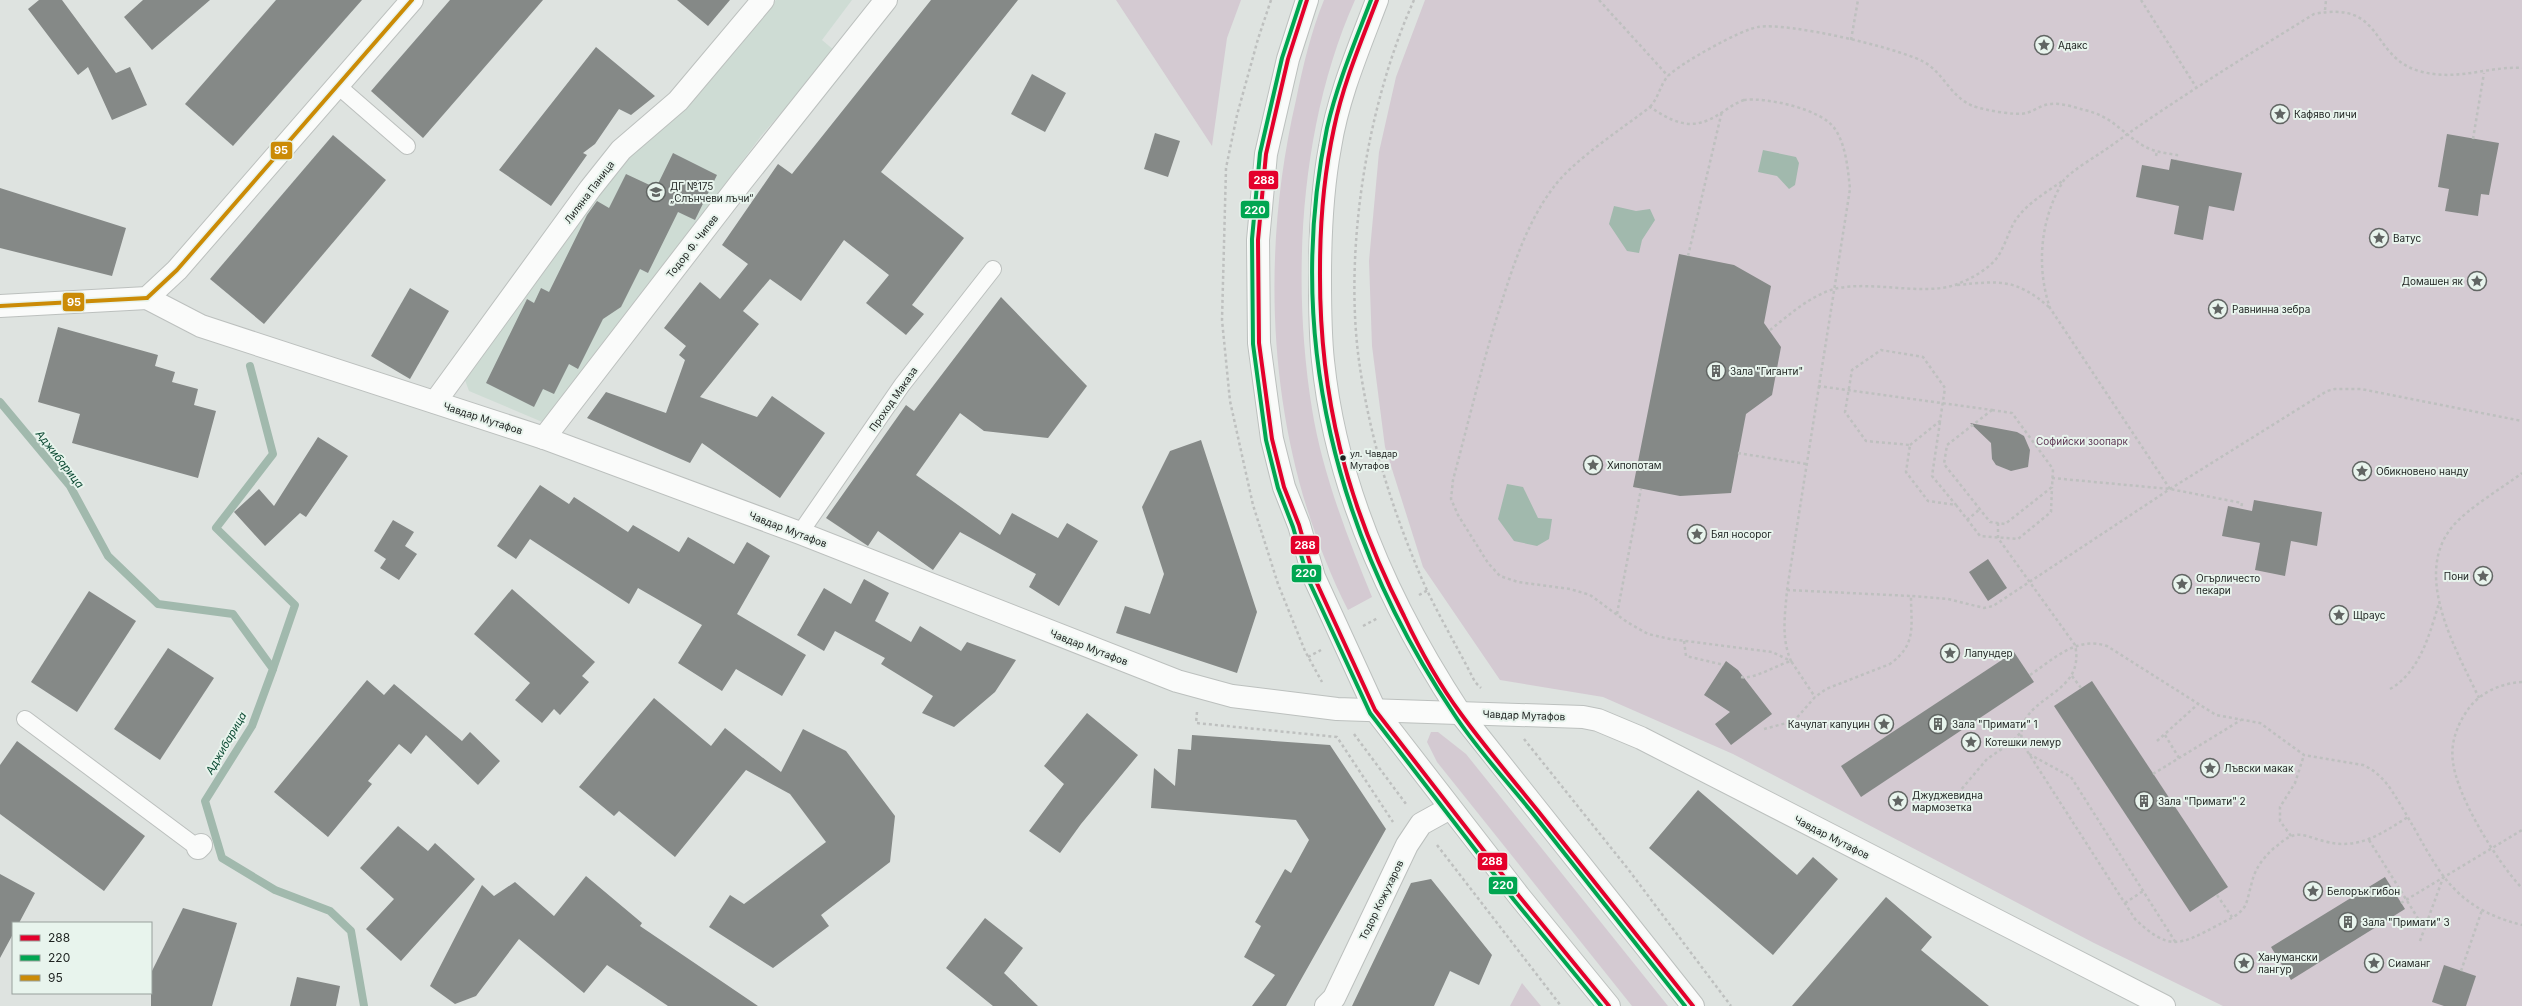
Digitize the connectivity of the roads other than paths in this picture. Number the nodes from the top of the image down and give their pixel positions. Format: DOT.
graph roads {
  1 [pos="412,0"];
  2 [pos="763,0"];
  3 [pos="886,0"];
  4 [pos="1307,0"];
  5 [pos="1377,0"];
  6 [pos="338,86"];
  7 [pos="407,146"];
  8 [pos="993,269"];
  9 [pos="146,298"];
  10 [pos="0,306"];
  11 [pos="435,402"];
  12 [pos="544,438"];
  13 [pos="800,533"];
  14 [pos="1375,710"];
  15 [pos="1460,712"];
  16 [pos="25,720"];
  17 [pos="1450,808"];
  18 [pos="200,846"];
  19 [pos="1326,1006"];
  20 [pos="1609,1006"];
  21 [pos="1693,1006"];
  22 [pos="2164,1006"];
  1 -- 6 [label="street"];
  2 -- 11 [label="street, Лиляна Паница"];
  3 -- 12 [label="street, Тодор Ф. Чипев"];
  4 -- 14 [label="street"];
  5 -- 15 [label="street"];
  6 -- 7 [label="lane"];
  6 -- 9 [label="street"];
  8 -- 13 [label="lane, Проход Маказа"];
  9 -- 10 [label="street"];
  9 -- 11 [label="street, Чавдар Мутафов"];
  11 -- 12 [label="street, Чавдар Мутафов"];
  12 -- 13 [label="street, Чавдар Мутафов"];
  13 -- 14 [label="street, Чавдар Мутафов"];
  14 -- 15 [label="street, Чавдар Мутафов"];
  14 -- 17 [label="street"];
  15 -- 21 [label="street"];
  15 -- 22 [label="street, Чавдар Мутафов"];
  16 -- 18 [label="lane"];
  17 -- 19 [label="street, Тодор Кожухаров"];
  17 -- 20 [label="street"];
}
